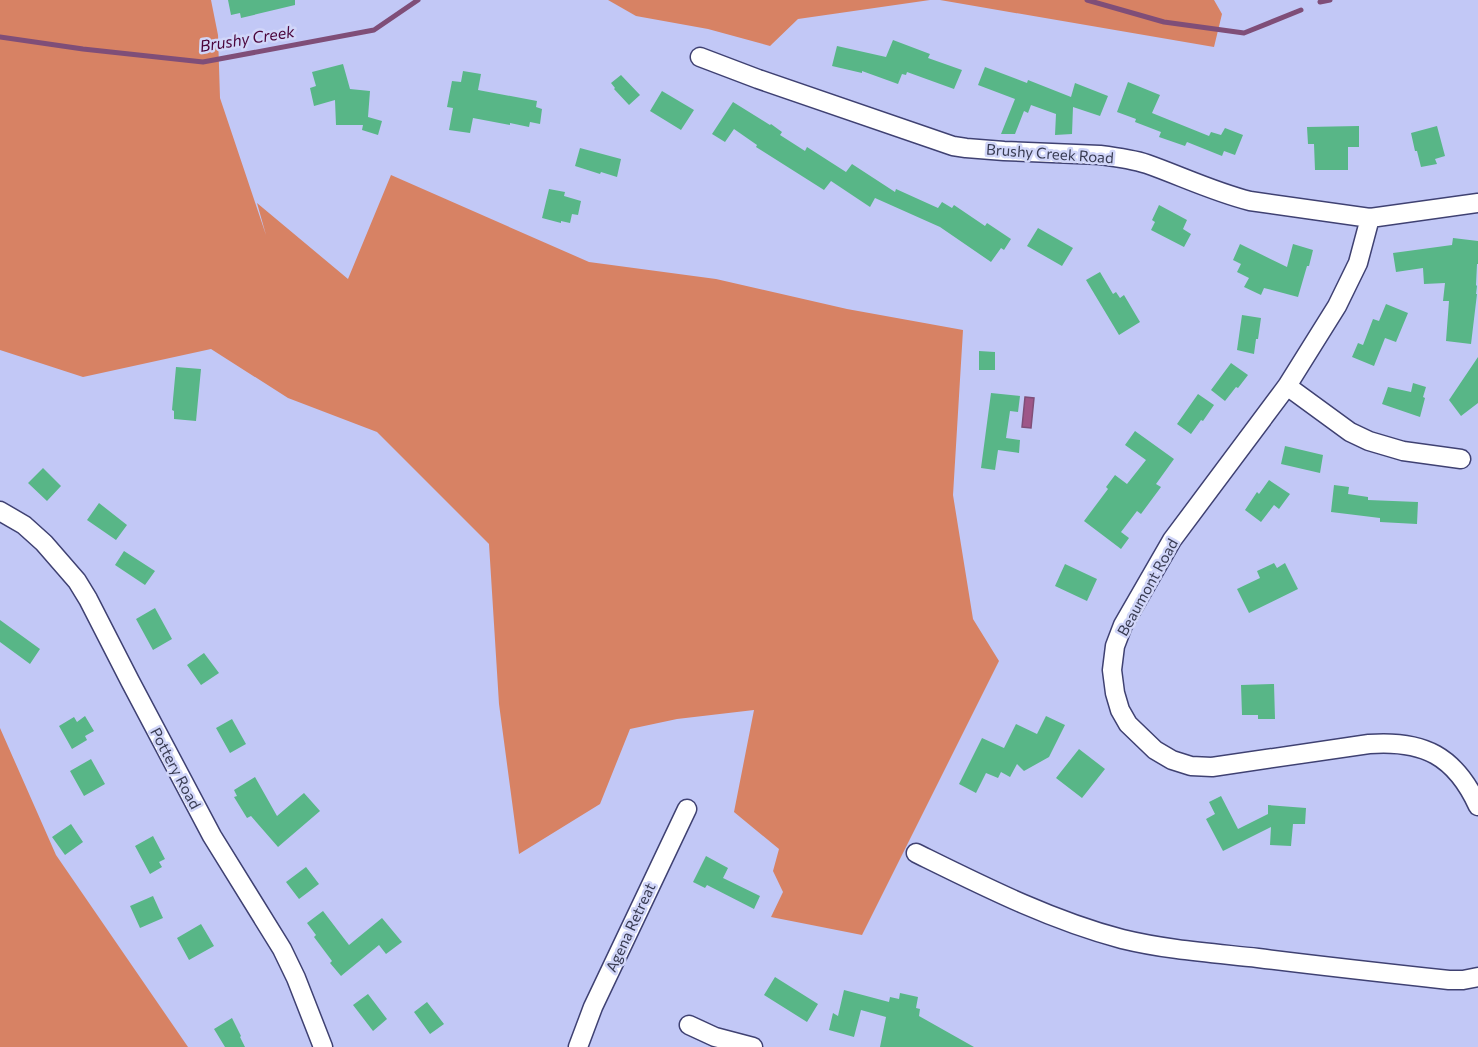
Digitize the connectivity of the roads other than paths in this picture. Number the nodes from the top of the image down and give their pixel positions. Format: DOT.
graph roads {
  1 [pos="700,57"];
  2 [pos="1478,203"];
  3 [pos="1370,218"];
  4 [pos="1287,386"];
  5 [pos="1461,459"];
  6 [pos="0,511"];
  7 [pos="1478,806"];
  8 [pos="687,809"];
  9 [pos="916,853"];
  10 [pos="1478,977"];
  11 [pos="688,1025"];
  12 [pos="322,1047"];
  13 [pos="578,1047"];
  14 [pos="753,1047"];
  1 -- 3 [label="street, Brushy Creek Road"];
  2 -- 3 [label="street, Brushy Creek Road"];
  3 -- 4 [label="street, Beaumont Road"];
  4 -- 5 [label="street"];
  4 -- 7 [label="street, Beaumont Road"];
  6 -- 12 [label="street, Pottery Road"];
  8 -- 13 [label="street, Agena Retreat"];
  9 -- 10 [label="street"];
  11 -- 14 [label="street"];
}
